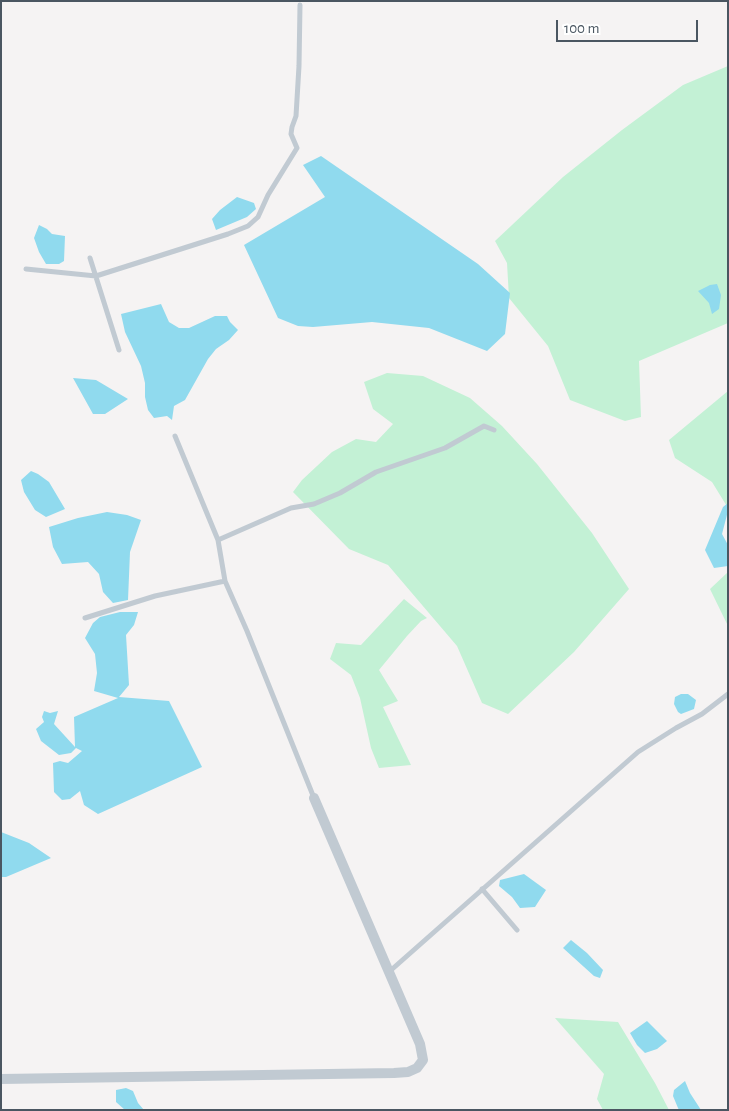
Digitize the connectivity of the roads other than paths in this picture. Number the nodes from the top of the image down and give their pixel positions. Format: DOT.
graph roads {
  1 [pos="300,5"];
  2 [pos="90,258"];
  3 [pos="26,269"];
  4 [pos="96,276"];
  5 [pos="119,350"];
  6 [pos="494,430"];
  7 [pos="174,436"];
  8 [pos="218,540"];
  9 [pos="225,581"];
  10 [pos="85,618"];
  11 [pos="728,694"];
  12 [pos="314,798"];
  13 [pos="482,889"];
  14 [pos="517,930"];
  15 [pos="390,971"];
  16 [pos="1,1079"];
  1 -- 4 [label="lane"];
  2 -- 4 [label="lane"];
  3 -- 4 [label="lane"];
  4 -- 5 [label="lane"];
  6 -- 8 [label="lane"];
  7 -- 8 [label="lane"];
  8 -- 9 [label="lane"];
  9 -- 10 [label="lane"];
  9 -- 12 [label="lane"];
  11 -- 13 [label="lane"];
  12 -- 15 [label="street"];
  13 -- 14 [label="lane"];
  13 -- 15 [label="lane"];
  15 -- 16 [label="street"];
}
